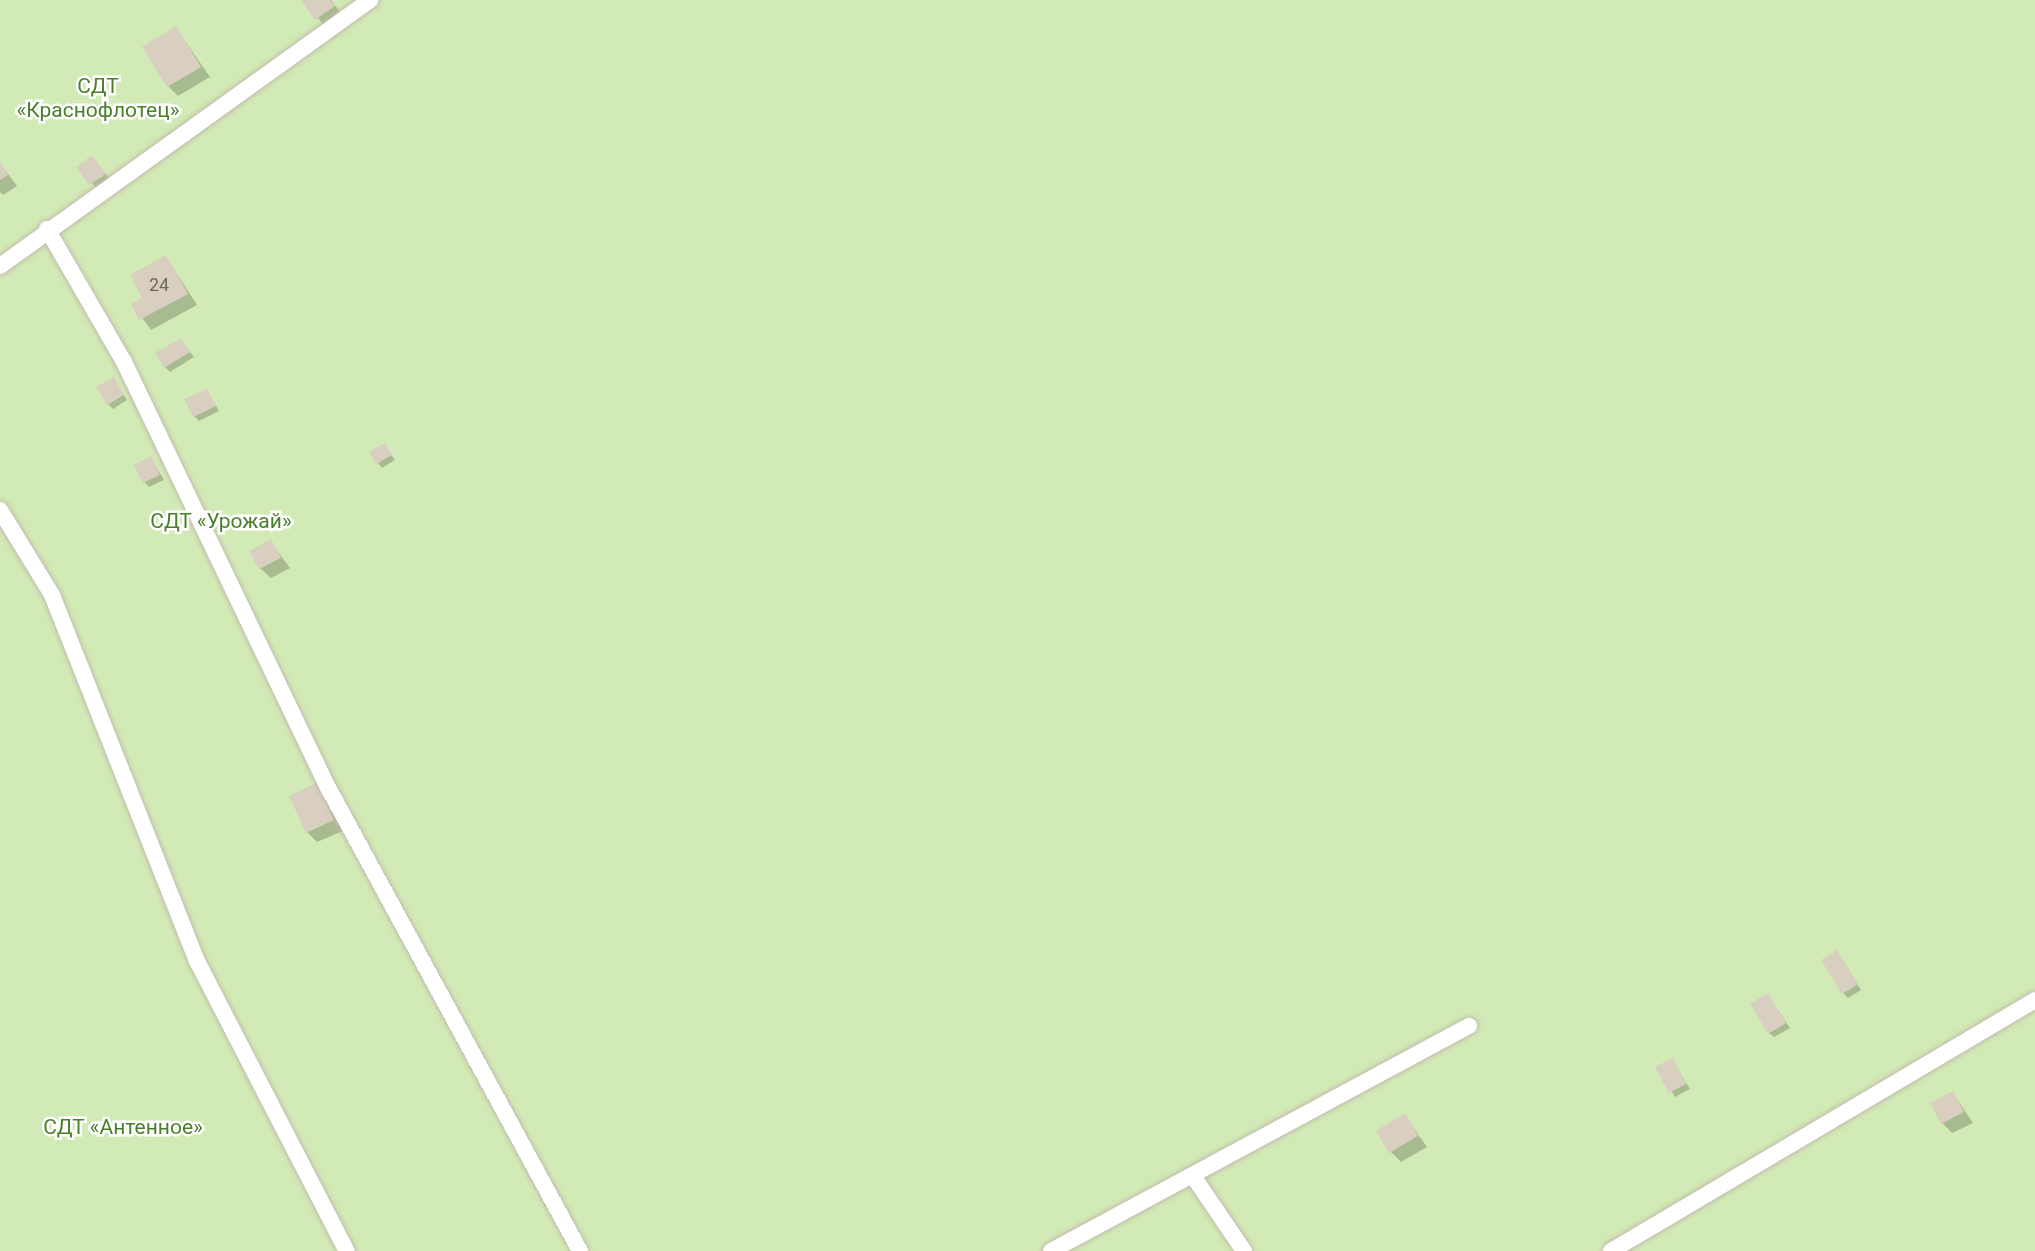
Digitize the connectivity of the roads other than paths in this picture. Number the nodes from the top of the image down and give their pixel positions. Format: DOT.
graph roads {
  1 [pos="370,0"];
  2 [pos="47,229"];
  3 [pos="0,265"];
  4 [pos="0,510"];
  5 [pos="2035,1000"];
  6 [pos="1469,1026"];
  7 [pos="1193,1176"];
  8 [pos="347,1251"];
  9 [pos="580,1251"];
  10 [pos="1051,1251"];
  11 [pos="1244,1251"];
  12 [pos="1611,1251"];
  1 -- 2 [label="lane"];
  2 -- 3 [label="lane"];
  2 -- 9 [label="lane"];
  4 -- 8 [label="lane"];
  5 -- 12 [label="lane"];
  6 -- 7 [label="lane"];
  7 -- 10 [label="lane"];
  7 -- 11 [label="lane"];
}
